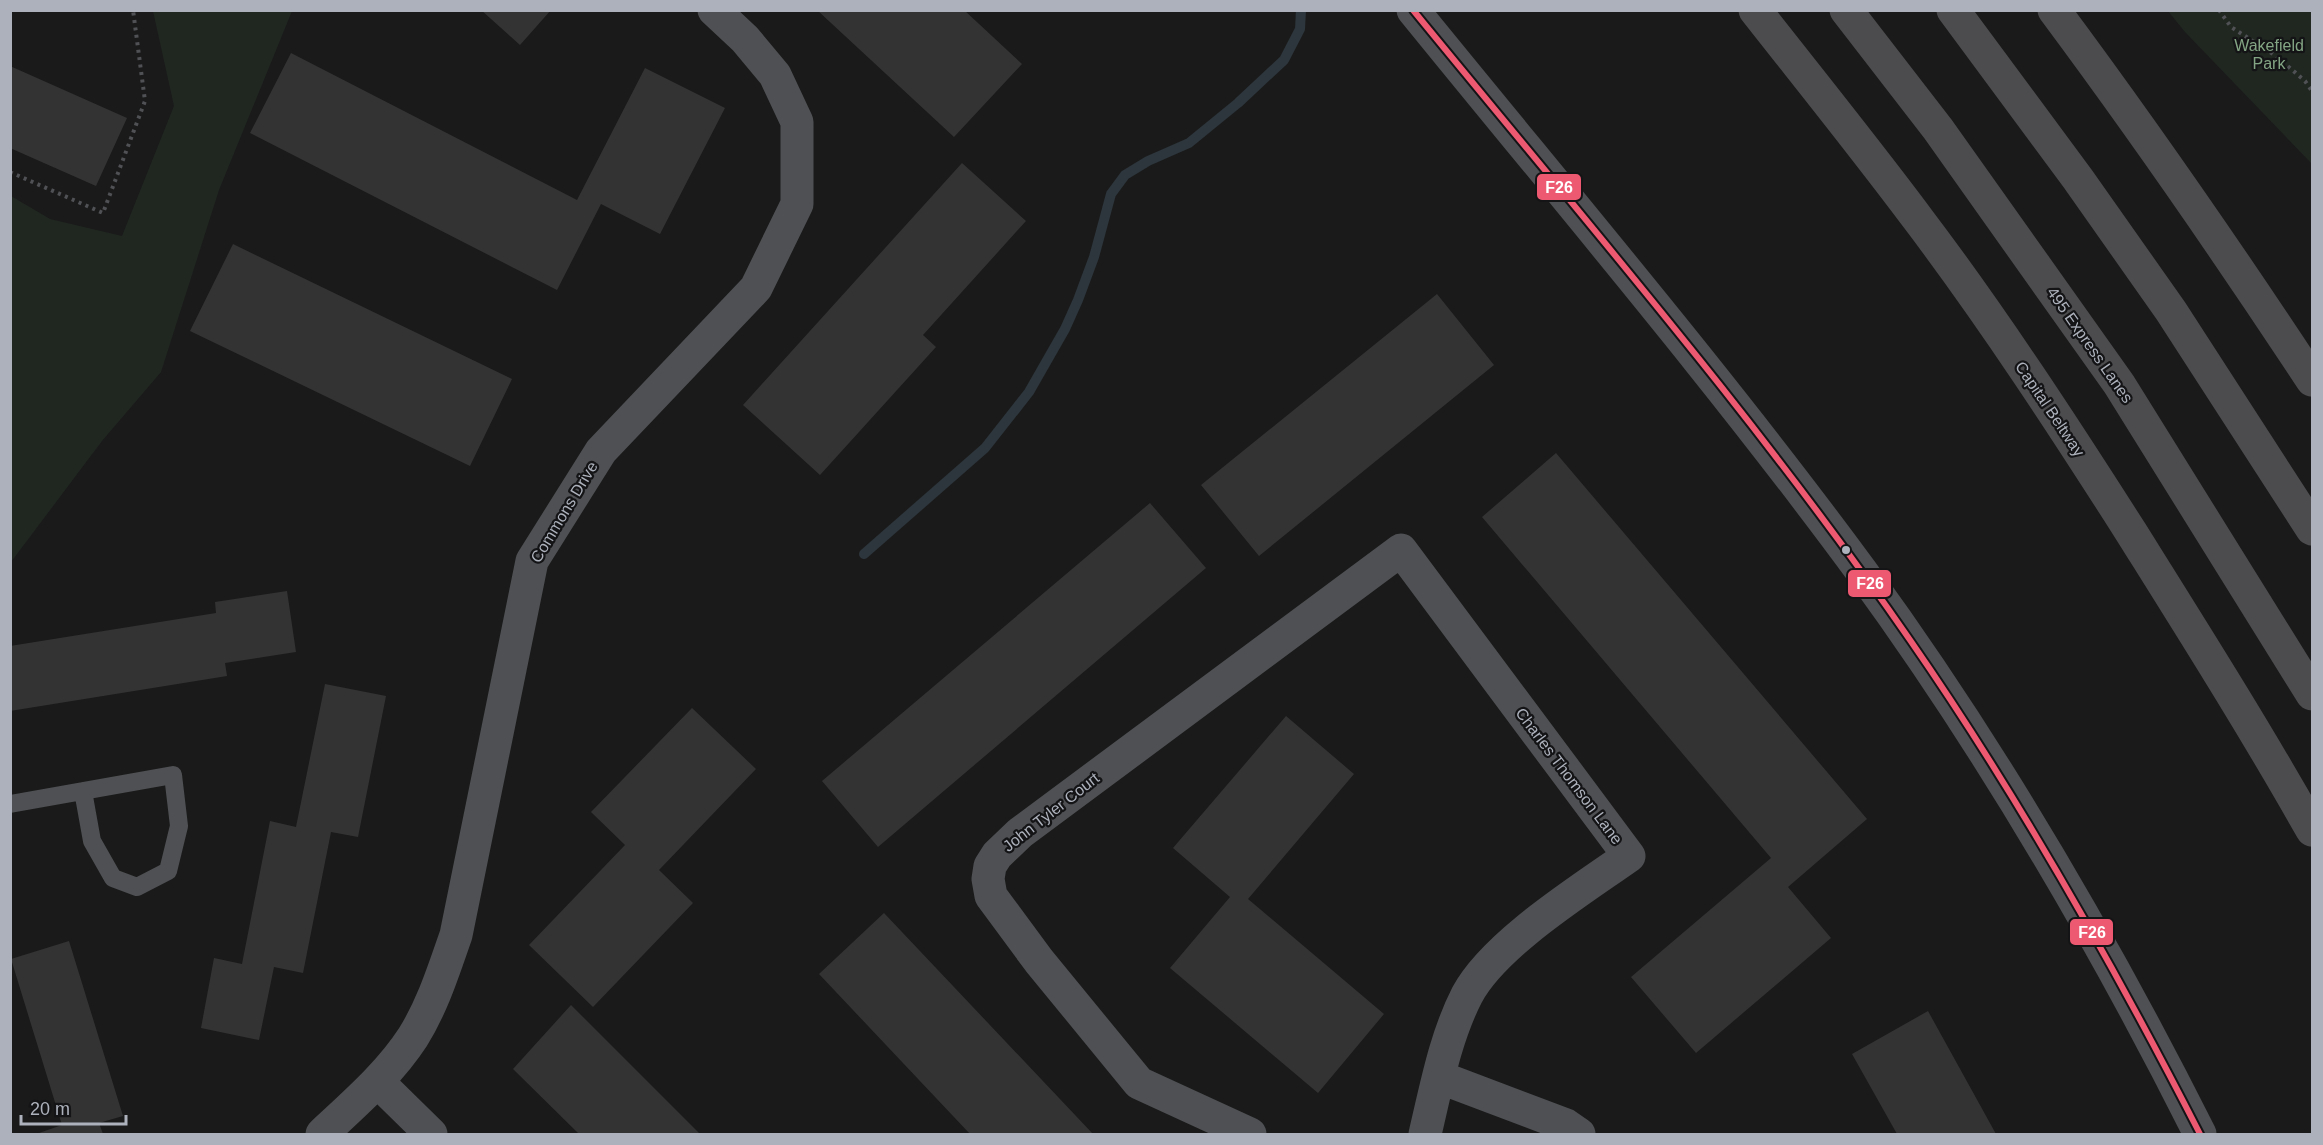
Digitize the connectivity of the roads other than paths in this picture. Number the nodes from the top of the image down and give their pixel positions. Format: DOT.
graph roads {
  1 [pos="714,10"];
  2 [pos="1413,10"];
  3 [pos="1755,10"];
  4 [pos="1846,10"];
  5 [pos="1953,10"];
  6 [pos="2054,10"];
  7 [pos="2313,380"];
  8 [pos="2313,529"];
  9 [pos="1401,550"];
  10 [pos="2313,694"];
  11 [pos="83,791"];
  12 [pos="10,804"];
  13 [pos="2313,830"];
  14 [pos="1439,1077"];
  15 [pos="378,1082"];
  16 [pos="322,1134"];
  17 [pos="431,1134"];
  18 [pos="1250,1134"];
  19 [pos="1425,1134"];
  20 [pos="1579,1134"];
  21 [pos="2200,1134"];
  1 -- 15 [label="street, Commons Drive"];
  2 -- 21 [label="street"];
  3 -- 13 [label="highway, Capital Beltway"];
  4 -- 10 [label="highway, 495 Express Lanes"];
  5 -- 8 [label="highway"];
  6 -- 7 [label="highway"];
  9 -- 14 [label="street, Charles Thomson Lane"];
  9 -- 18 [label="street, John Tyler Court"];
  11 -- 11 [label="lane"];
  11 -- 12 [label="lane"];
  14 -- 19 [label="street, Charles Thomson Lane"];
  14 -- 20 [label="street"];
  15 -- 16 [label="street, Commons Drive"];
  15 -- 17 [label="street"];
}
